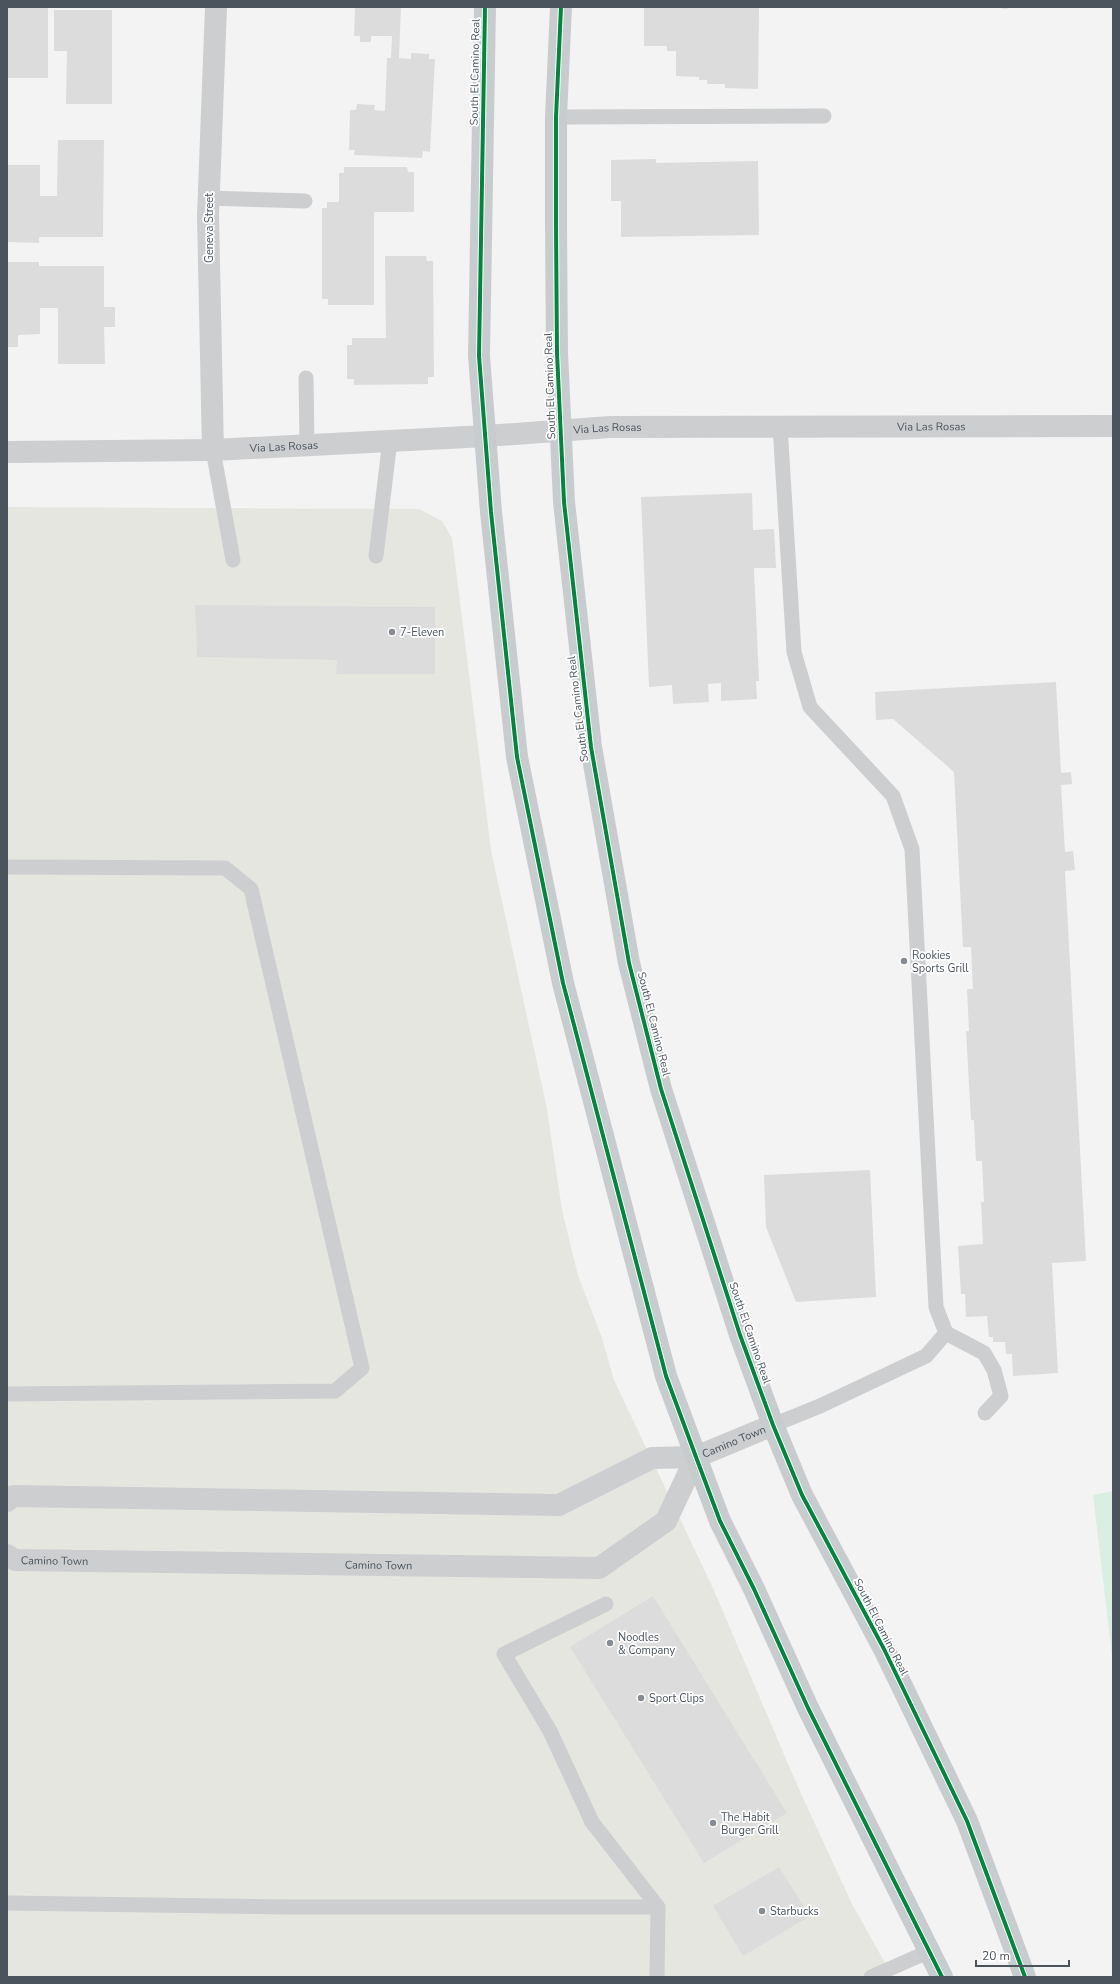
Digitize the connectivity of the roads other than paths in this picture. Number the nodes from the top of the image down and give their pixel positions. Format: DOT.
graph roads {
  1 [pos="216,7"];
  2 [pos="486,7"];
  3 [pos="561,7"];
  4 [pos="824,116"];
  5 [pos="556,117"];
  6 [pos="208,198"];
  7 [pos="304,201"];
  8 [pos="306,378"];
  9 [pos="780,426"];
  10 [pos="1113,426"];
  11 [pos="561,431"];
  12 [pos="486,436"];
  13 [pos="390,440"];
  14 [pos="307,445"];
  15 [pos="214,450"];
  16 [pos="7,452"];
  17 [pos="376,556"];
  18 [pos="233,560"];
  19 [pos="7,867"];
  20 [pos="946,1333"];
  21 [pos="7,1394"];
  22 [pos="985,1413"];
  23 [pos="773,1426"];
  24 [pos="696,1457"];
  25 [pos="7,1501"];
  26 [pos="7,1555"];
  27 [pos="606,1604"];
  28 [pos="7,1903"];
  29 [pos="658,1907"];
  30 [pos="930,1952"];
  31 [pos="657,1977"];
  32 [pos="871,1977"];
  33 [pos="942,1977"];
  34 [pos="1025,1977"];
  1 -- 6 [label="street, Geneva Street"];
  2 -- 12 [label="main road, South El Camino Real"];
  3 -- 5 [label="main road, South El Camino Real"];
  4 -- 5 [label="lane"];
  5 -- 11 [label="main road, South El Camino Real"];
  6 -- 7 [label="lane"];
  6 -- 15 [label="street, Geneva Street"];
  8 -- 14 [label="lane"];
  9 -- 10 [label="street, Via Las Rosas"];
  9 -- 11 [label="street, Via Las Rosas"];
  9 -- 20 [label="lane"];
  11 -- 12 [label="street, Via Las Rosas"];
  11 -- 23 [label="main road, South El Camino Real"];
  12 -- 13 [label="street, Via Las Rosas"];
  12 -- 24 [label="main road, South El Camino Real"];
  13 -- 14 [label="street, Via Las Rosas"];
  13 -- 17 [label="lane"];
  14 -- 15 [label="street, Via Las Rosas"];
  15 -- 16 [label="street, Via Las Rosas"];
  15 -- 18 [label="lane"];
  19 -- 21 [label="lane"];
  20 -- 22 [label="lane"];
  20 -- 23 [label="lane"];
  23 -- 24 [label="street, Camino Town"];
  23 -- 34 [label="main road, South El Camino Real"];
  24 -- 25 [label="street, Camino Town"];
  24 -- 26 [label="street, Camino Town"];
  24 -- 30 [label="main road, South El Camino Real"];
  27 -- 29 [label="lane"];
  28 -- 29 [label="lane"];
  29 -- 31 [label="lane"];
  30 -- 32 [label="lane"];
  30 -- 33 [label="main road, South El Camino Real"];
}
